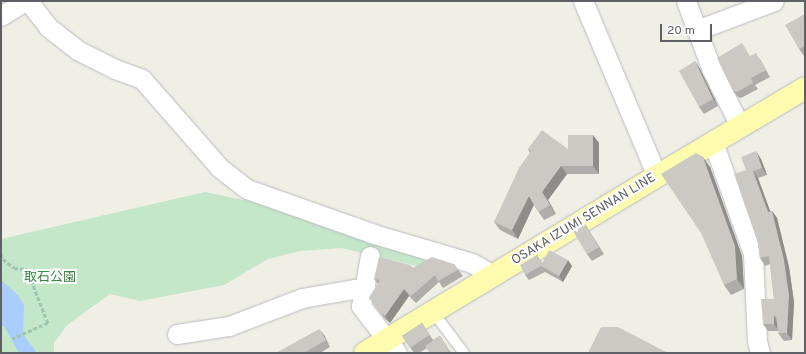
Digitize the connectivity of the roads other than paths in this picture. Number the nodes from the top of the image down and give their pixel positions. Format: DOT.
graph roads {
  1 [pos="26,1"];
  2 [pos="583,1"];
  3 [pos="686,1"];
  4 [pos="774,1"];
  5 [pos="1,16"];
  6 [pos="697,30"];
  7 [pos="805,88"];
  8 [pos="740,126"];
  9 [pos="713,142"];
  10 [pos="657,176"];
  11 [pos="370,256"];
  12 [pos="493,275"];
  13 [pos="365,287"];
  14 [pos="433,312"];
  15 [pos="177,334"];
  16 [pos="392,346"];
  17 [pos="365,353"];
  18 [pos="464,353"];
  19 [pos="760,353"];
  1 -- 5 [label="street"];
  1 -- 12 [label="street"];
  2 -- 10 [label="street"];
  3 -- 6 [label="street"];
  4 -- 6 [label="street"];
  6 -- 8 [label="street"];
  7 -- 8 [label="main road, OSAKA IZUMI SENNAN LINE"];
  8 -- 9 [label="main road, OSAKA IZUMI SENNAN LINE"];
  9 -- 10 [label="main road, OSAKA IZUMI SENNAN LINE"];
  9 -- 19 [label="street"];
  10 -- 12 [label="main road, OSAKA IZUMI SENNAN LINE"];
  11 -- 13 [label="street"];
  12 -- 14 [label="main road, OSAKA IZUMI SENNAN LINE"];
  13 -- 15 [label="street"];
  13 -- 16 [label="street"];
  14 -- 16 [label="main road, OSAKA IZUMI SENNAN LINE"];
  14 -- 18 [label="lane"];
  16 -- 17 [label="main road, OSAKA IZUMI SENNAN LINE"];
}
